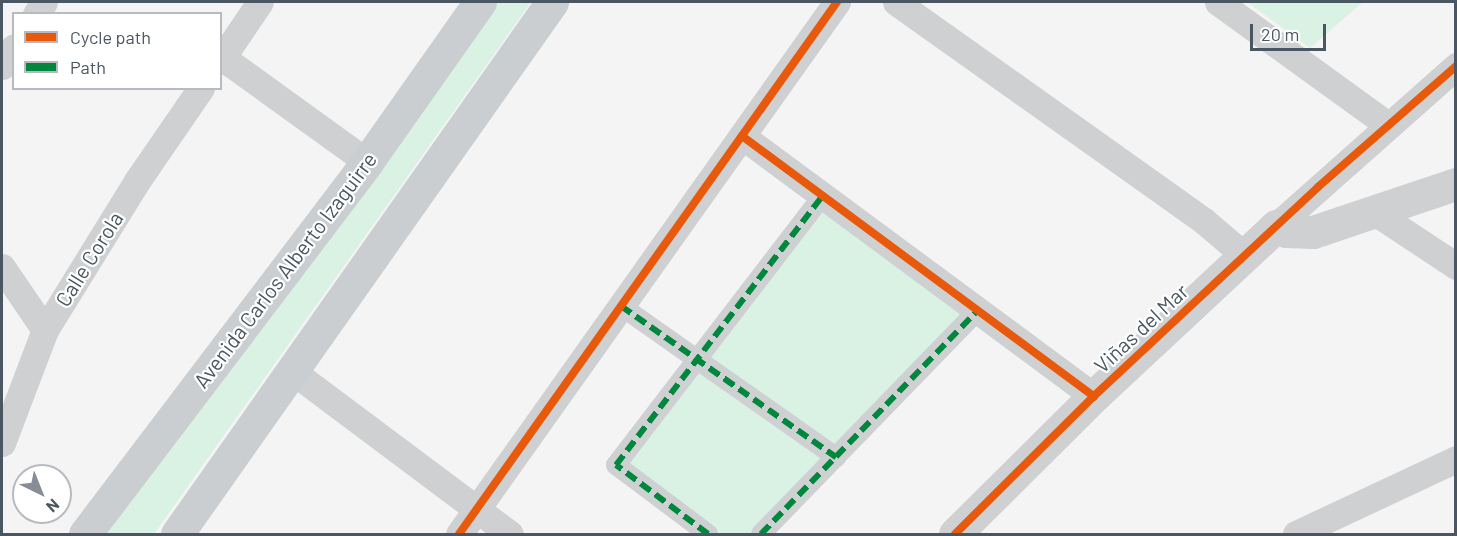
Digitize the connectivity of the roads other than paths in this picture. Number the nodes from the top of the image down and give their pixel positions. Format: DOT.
graph roads {
  1 [pos="260,2"];
  2 [pos="480,2"];
  3 [pos="552,2"];
  4 [pos="837,2"];
  5 [pos="896,2"];
  6 [pos="1218,2"];
  7 [pos="12,50"];
  8 [pos="222,59"];
  9 [pos="2,66"];
  10 [pos="1455,66"];
  11 [pos="200,90"];
  12 [pos="1388,125"];
  13 [pos="742,136"];
  14 [pos="367,162"];
  15 [pos="1455,184"];
  16 [pos="823,195"];
  17 [pos="1376,213"];
  18 [pos="1276,226"];
  19 [pos="1245,256"];
  20 [pos="1455,266"];
  21 [pos="2,267"];
  22 [pos="621,306"];
  23 [pos="979,309"];
  24 [pos="45,330"];
  25 [pos="697,360"];
  26 [pos="292,371"];
  27 [pos="1094,396"];
  28 [pos="2,443"];
  29 [pos="836,457"];
  30 [pos="1455,459"];
  31 [pos="476,511"];
  32 [pos="85,534"];
  33 [pos="177,534"];
  34 [pos="459,534"];
  35 [pos="510,534"];
  36 [pos="708,534"];
  37 [pos="761,534"];
  38 [pos="955,534"];
  39 [pos="1296,534"];
  1 -- 8 [label="street"];
  2 -- 14 [label="main road, Avenida Carlos Alberto Izaguirre"];
  3 -- 26 [label="main road"];
  4 -- 13 [label="street"];
  5 -- 19 [label="street"];
  6 -- 12 [label="street"];
  7 -- 9 [label="street"];
  8 -- 14 [label="street"];
  10 -- 12 [label="street"];
  11 -- 24 [label="street, Calle Corola"];
  12 -- 18 [label="street"];
  13 -- 16 [label="street"];
  13 -- 22 [label="street"];
  14 -- 32 [label="main road, Avenida Carlos Alberto Izaguirre"];
  15 -- 17 [label="street"];
  16 -- 23 [label="street"];
  16 -- 25 [label="street"];
  17 -- 18 [label="street"];
  17 -- 20 [label="street"];
  18 -- 19 [label="street, Viñas del Mar"];
  19 -- 27 [label="street, Viñas del Mar"];
  21 -- 24 [label="street"];
  22 -- 25 [label="street"];
  22 -- 31 [label="street"];
  23 -- 27 [label="street"];
  23 -- 29 [label="street"];
  24 -- 28 [label="street, Calle Corola"];
  25 -- 29 [label="street"];
  25 -- 36 [label="street"];
  26 -- 31 [label="street"];
  26 -- 33 [label="main road"];
  27 -- 38 [label="street, Viñas del Mar"];
  29 -- 37 [label="street"];
  30 -- 39 [label="street"];
  31 -- 34 [label="street"];
  31 -- 35 [label="street"];
}
